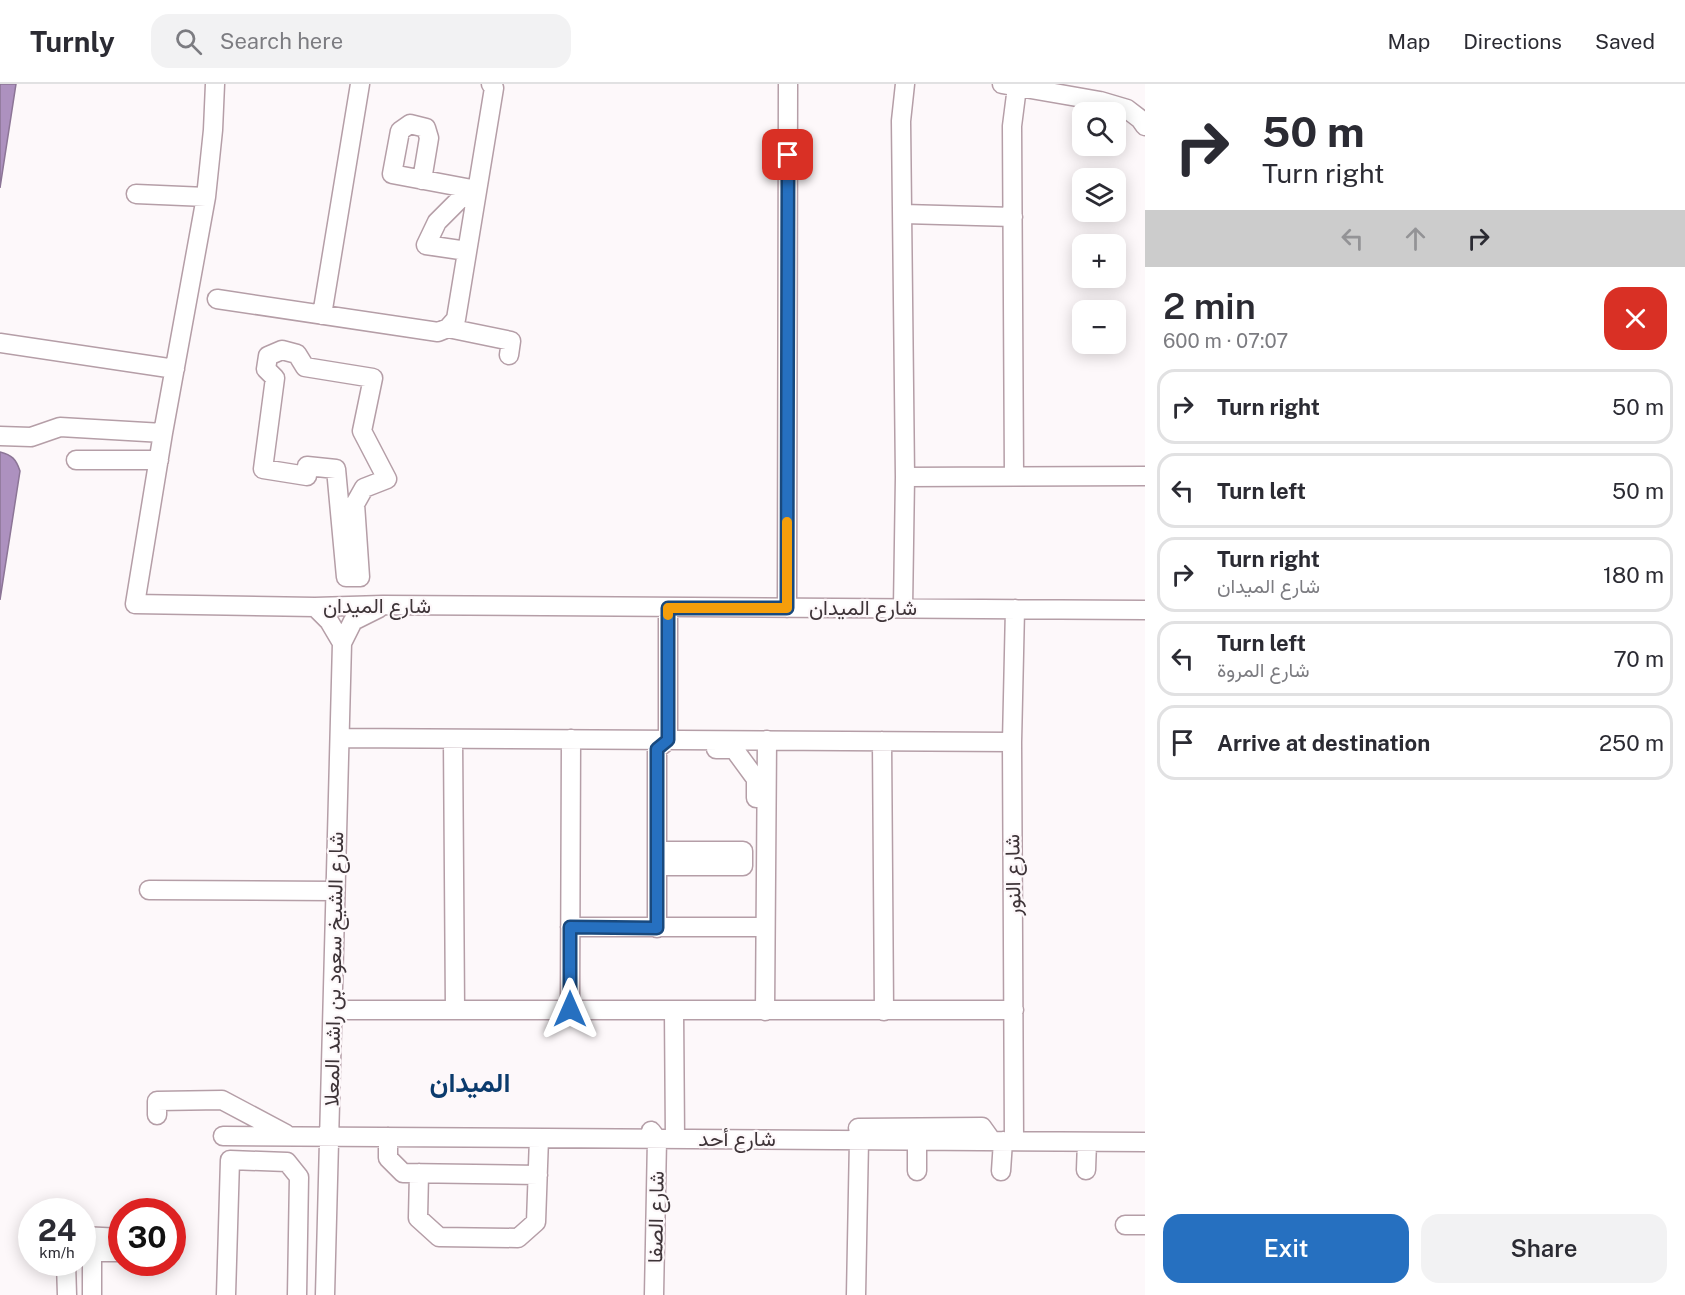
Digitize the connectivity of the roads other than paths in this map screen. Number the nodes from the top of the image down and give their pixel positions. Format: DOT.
graph roads {
  1 [pos="215,84"];
  2 [pos="360,84"];
  3 [pos="491,84"];
  4 [pos="788,84"];
  5 [pos="905,84"];
  6 [pos="1010,85"];
  7 [pos="1145,126"];
  8 [pos="422,180"];
  9 [pos="477,190"];
  10 [pos="136,194"];
  11 [pos="206,197"];
  12 [pos="904,214"];
  13 [pos="1013,217"];
  14 [pos="467,251"];
  15 [pos="217,299"];
  16 [pos="322,315"];
  17 [pos="448,328"];
  18 [pos="0,343"];
  19 [pos="509,355"];
  20 [pos="175,369"];
  21 [pos="163,434"];
  22 [pos="0,436"];
  23 [pos="159,459"];
  24 [pos="76,460"];
  25 [pos="263,469"];
  26 [pos="1145,476"];
  27 [pos="905,477"];
  28 [pos="1014,477"];
  29 [pos="383,605"];
  30 [pos="315,607"];
  31 [pos="668,608"];
  32 [pos="787,608"];
  33 [pos="903,608"];
  34 [pos="1015,609"];
  35 [pos="1144,609"];
  36 [pos="342,643"];
  37 [pos="340,738"];
  38 [pos="453,739"];
  39 [pos="571,739"];
  40 [pos="767,740"];
  41 [pos="882,741"];
  42 [pos="1012,742"];
  43 [pos="663,745"];
  44 [pos="755,864"];
  45 [pos="149,890"];
  46 [pos="330,891"];
  47 [pos="570,927"];
  48 [pos="765,927"];
  49 [pos="657,928"];
  50 [pos="570,1009"];
  51 [pos="333,1010"];
  52 [pos="455,1010"];
  53 [pos="609,1010"];
  54 [pos="674,1010"];
  55 [pos="740,1010"];
  56 [pos="1014,1010"];
  57 [pos="765,1011"];
  58 [pos="884,1011"];
  59 [pos="331,1090"];
  60 [pos="157,1115"];
  61 [pos="223,1136"];
  62 [pos="289,1136"];
  63 [pos="330,1137"];
  64 [pos="358,1137"];
  65 [pos="388,1137"];
  66 [pos="539,1138"];
  67 [pos="674,1139"];
  68 [pos="859,1140"];
  69 [pos="917,1141"];
  70 [pos="1003,1141"];
  71 [pos="1087,1142"];
  72 [pos="1145,1142"];
  73 [pos="1086,1170"];
  74 [pos="917,1171"];
  75 [pos="1001,1171"];
  76 [pos="419,1173"];
  77 [pos="538,1175"];
  78 [pos="1125,1225"];
  79 [pos="1145,1225"];
  80 [pos="108,1252"];
  81 [pos="66,1276"];
  82 [pos="67,1295"];
  83 [pos="92,1295"];
  84 [pos="226,1295"];
  85 [pos="297,1295"];
  86 [pos="325,1295"];
  87 [pos="654,1295"];
  88 [pos="856,1295"];
  1 -- 11 [label="street, شارع الميدان"];
  2 -- 16 [label="street"];
  3 -- 9 [label="street"];
  4 -- 32 [label="street"];
  5 -- 12 [label="street"];
  6 -- 7 [label="street"];
  6 -- 13 [label="street"];
  8 -- 9 [label="street"];
  9 -- 14 [label="street"];
  9 -- 14 [label="street"];
  10 -- 11 [label="street"];
  11 -- 20 [label="street, شارع الميدان"];
  12 -- 13 [label="street"];
  12 -- 27 [label="street"];
  13 -- 28 [label="street"];
  14 -- 17 [label="street"];
  15 -- 16 [label="street"];
  16 -- 17 [label="street"];
  17 -- 19 [label="street"];
  18 -- 20 [label="street"];
  20 -- 21 [label="street, شارع الميدان"];
  21 -- 22 [label="street"];
  21 -- 23 [label="street, شارع الميدان"];
  23 -- 24 [label="street"];
  23 -- 30 [label="street, شارع الميدان"];
  25 -- 25 [label="street"];
  26 -- 28 [label="street"];
  27 -- 28 [label="street"];
  27 -- 33 [label="street"];
  29 -- 30 [label="street, شارع الميدان"];
  29 -- 31 [label="street, شارع الميدان"];
  29 -- 36 [label="street"];
  30 -- 36 [label="street"];
  31 -- 32 [label="street, شارع الميدان"];
  31 -- 43 [label="street"];
  32 -- 33 [label="street, شارع الميدان"];
  33 -- 34 [label="street, شارع الميدان"];
  34 -- 35 [label="street, شارع الميدان"];
  34 -- 42 [label="street, شارع النور"];
  36 -- 37 [label="street, شارع الشيخ سعود بن راشد المعلا"];
  37 -- 38 [label="street"];
  37 -- 46 [label="street, شارع الشيخ سعود بن راشد المعلا"];
  38 -- 39 [label="street"];
  38 -- 52 [label="street"];
  39 -- 43 [label="street"];
  39 -- 47 [label="street"];
  40 -- 41 [label="street"];
  40 -- 43 [label="street"];
  40 -- 44 [label="street"];
  41 -- 42 [label="street"];
  41 -- 58 [label="street"];
  42 -- 56 [label="street, شارع النور"];
  43 -- 44 [label="street"];
  43 -- 49 [label="street"];
  44 -- 48 [label="street"];
  45 -- 46 [label="street"];
  46 -- 51 [label="street, شارع الشيخ سعود بن راشد المعلا"];
  46 -- 59 [label="street"];
  47 -- 49 [label="street"];
  47 -- 50 [label="street"];
  48 -- 49 [label="street"];
  48 -- 57 [label="street"];
  50 -- 52 [label="street"];
  50 -- 53 [label="street"];
  51 -- 52 [label="street"];
  51 -- 59 [label="street, شارع الشيخ سعود بن راشد المعلا"];
  53 -- 54 [label="street"];
  53 -- 55 [label="street"];
  54 -- 55 [label="street"];
  54 -- 67 [label="street, شارع الصفا"];
  55 -- 57 [label="street"];
  56 -- 58 [label="street"];
  56 -- 70 [label="street, شارع النور"];
  57 -- 58 [label="street"];
  59 -- 63 [label="street, شارع الشيخ سعود بن راشد المعلا"];
  60 -- 62 [label="street"];
  61 -- 62 [label="street, شارع أحد"];
  62 -- 63 [label="street, شارع أحد"];
  63 -- 64 [label="street, شارع أحد"];
  63 -- 86 [label="street, شارع الشيخ سعود بن راشد المعلا"];
  64 -- 65 [label="street, شارع أحد"];
  64 -- 67 [label="street"];
  65 -- 66 [label="street, شارع أحد"];
  65 -- 76 [label="street"];
  66 -- 67 [label="street, شارع أحد"];
  66 -- 77 [label="street"];
  67 -- 68 [label="street, شارع أحد"];
  67 -- 70 [label="street"];
  67 -- 87 [label="street, شارع الصفا"];
  68 -- 69 [label="street, شارع أحد"];
  68 -- 88 [label="street"];
  69 -- 70 [label="street, شارع أحد"];
  69 -- 74 [label="street"];
  70 -- 71 [label="street, شارع أحد"];
  70 -- 75 [label="street, شارع النور"];
  71 -- 72 [label="street, شارع أحد"];
  71 -- 73 [label="street"];
  76 -- 77 [label="street"];
  76 -- 77 [label="street"];
  78 -- 79 [label="street"];
  80 -- 83 [label="street"];
  81 -- 82 [label="street"];
  84 -- 85 [label="street"];
}
